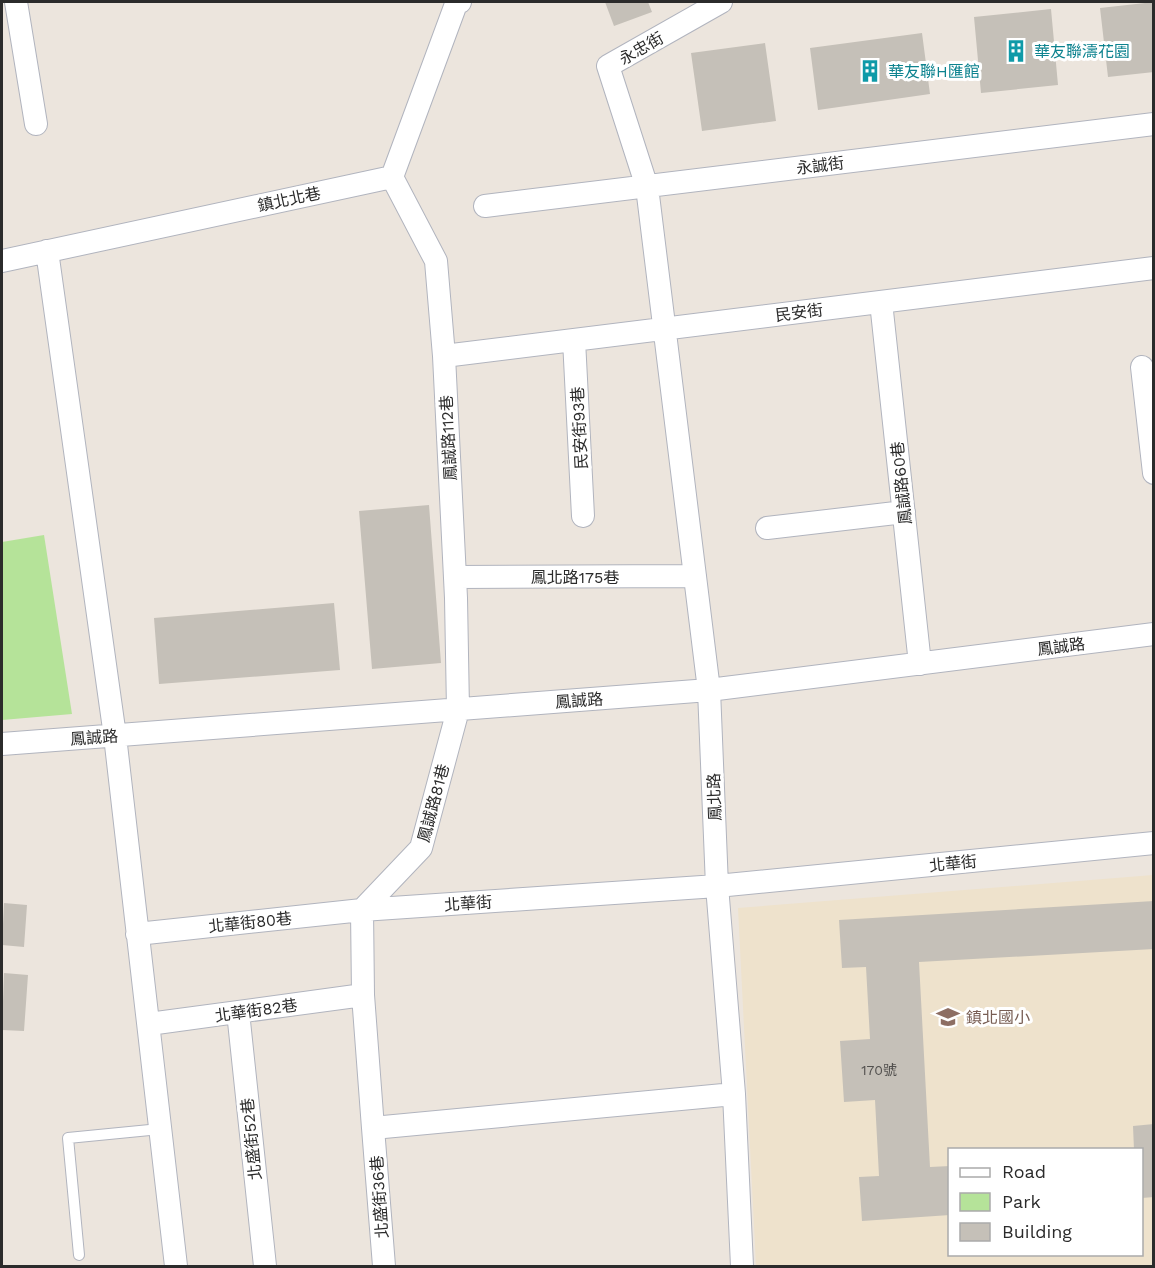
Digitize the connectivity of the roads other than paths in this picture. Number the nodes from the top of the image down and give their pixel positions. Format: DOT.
graph roads {
  1 [pos="16,2"];
  2 [pos="460,2"];
  3 [pos="721,2"];
  4 [pos="36,124"];
  5 [pos="1154,124"];
  6 [pos="392,177"];
  7 [pos="647,187"];
  8 [pos="485,206"];
  9 [pos="47,251"];
  10 [pos="2,261"];
  11 [pos="1154,268"];
  12 [pos="881,302"];
  13 [pos="664,328"];
  14 [pos="574,340"];
  15 [pos="444,356"];
  16 [pos="1142,367"];
  17 [pos="1154,473"];
  18 [pos="904,512"];
  19 [pos="583,516"];
  20 [pos="767,528"];
  21 [pos="695,576"];
  22 [pos="455,577"];
  23 [pos="1154,634"];
  24 [pos="920,664"];
  25 [pos="709,690"];
  26 [pos="458,710"];
  27 [pos="115,736"];
  28 [pos="2,744"];
  29 [pos="1154,843"];
  30 [pos="717,886"];
  31 [pos="362,910"];
  32 [pos="137,934"];
  33 [pos="363,995"];
  34 [pos="238,1012"];
  35 [pos="149,1024"];
  36 [pos="735,1094"];
  37 [pos="374,1128"];
  38 [pos="160,1129"];
  39 [pos="80,1255"];
  40 [pos="176,1266"];
  41 [pos="265,1266"];
  42 [pos="384,1266"];
  43 [pos="742,1266"];
  1 -- 4 [label="street"];
  2 -- 6 [label="street"];
  3 -- 7 [label="street, 永忠街"];
  5 -- 7 [label="street, 永誠街"];
  6 -- 9 [label="street, 鎮北北巷"];
  6 -- 15 [label="street, 鳳誠路112巷"];
  7 -- 8 [label="street, 永誠街"];
  7 -- 13 [label="street, 鳳北路"];
  9 -- 10 [label="street, 鎮北北巷"];
  9 -- 27 [label="street"];
  11 -- 12 [label="street, 民安街"];
  12 -- 13 [label="street, 民安街"];
  12 -- 18 [label="street, 鳳誠路60巷"];
  13 -- 14 [label="street, 民安街"];
  13 -- 21 [label="street, 鳳北路"];
  14 -- 15 [label="street, 民安街"];
  14 -- 19 [label="street, 民安街93巷"];
  15 -- 22 [label="street, 鳳誠路112巷"];
  16 -- 17 [label="street"];
  18 -- 20 [label="street"];
  18 -- 24 [label="street, 鳳誠路60巷"];
  21 -- 22 [label="street, 鳳北路175巷"];
  21 -- 25 [label="street, 鳳北路"];
  22 -- 26 [label="street, 鳳誠路112巷"];
  23 -- 24 [label="street, 鳳誠路"];
  24 -- 25 [label="street, 鳳誠路"];
  25 -- 26 [label="street, 鳳誠路"];
  25 -- 30 [label="street, 鳳北路"];
  26 -- 27 [label="street, 鳳誠路"];
  26 -- 31 [label="street, 鳳誠路81巷"];
  27 -- 28 [label="street, 鳳誠路"];
  27 -- 32 [label="street"];
  29 -- 30 [label="street, 北華街"];
  30 -- 31 [label="street, 北華街"];
  30 -- 36 [label="street, 鳳北路"];
  31 -- 32 [label="street, 北華街80巷"];
  31 -- 33 [label="street"];
  32 -- 35 [label="street"];
  33 -- 34 [label="street, 北華街82巷"];
  33 -- 37 [label="street"];
  34 -- 35 [label="street, 北華街82巷"];
  34 -- 41 [label="street, 北盛街52巷"];
  35 -- 38 [label="street"];
  36 -- 37 [label="street"];
  36 -- 43 [label="street, 鳳北路"];
  37 -- 42 [label="street, 北盛街36巷"];
  38 -- 39 [label="lane"];
  38 -- 40 [label="street"];
}
